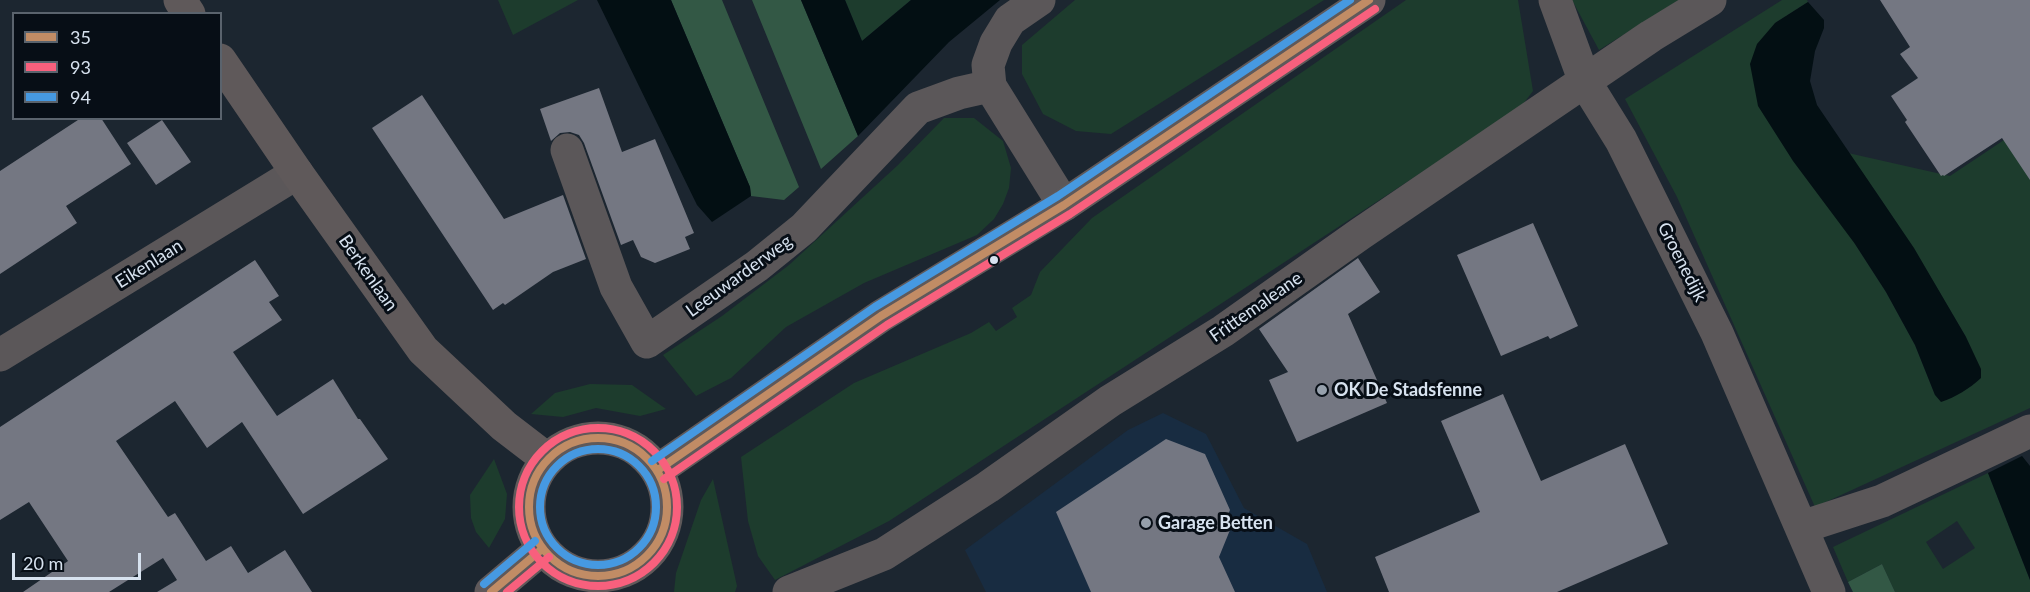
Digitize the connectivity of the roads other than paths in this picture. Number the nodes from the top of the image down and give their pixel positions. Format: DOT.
graph roads {
  1 [pos="1039,0"];
  2 [pos="1369,0"];
  3 [pos="1554,0"];
  4 [pos="1710,0"];
  5 [pos="222,63"];
  6 [pos="1585,82"];
  7 [pos="990,86"];
  8 [pos="567,150"];
  9 [pos="297,172"];
  10 [pos="1064,205"];
  11 [pos="0,355"];
  12 [pos="2030,431"];
  13 [pos="547,459"];
  14 [pos="658,470"];
  15 [pos="1802,527"];
  16 [pos="542,549"];
  17 [pos="632,581"];
  18 [pos="491,592"];
  19 [pos="789,592"];
  20 [pos="1830,592"];
  1 -- 7 [label="street"];
  2 -- 10 [label="main road"];
  3 -- 6 [label="street, Groenedijk"];
  4 -- 6 [label="street, Frittemaleane"];
  5 -- 9 [label="main road, Berkenlaan"];
  6 -- 15 [label="street, Groenedijk"];
  6 -- 19 [label="street, Frittemaleane"];
  7 -- 8 [label="street, Leeuwarderweg"];
  7 -- 10 [label="street"];
  9 -- 11 [label="street, Eikenlaan"];
  9 -- 13 [label="main road, Berkenlaan"];
  10 -- 14 [label="main road"];
  12 -- 15 [label="street"];
  13 -- 14 [label="main road"];
  13 -- 16 [label="main road"];
  14 -- 17 [label="main road"];
  15 -- 20 [label="street, Groenedijk"];
  16 -- 17 [label="main road"];
  16 -- 18 [label="main road"];
}
